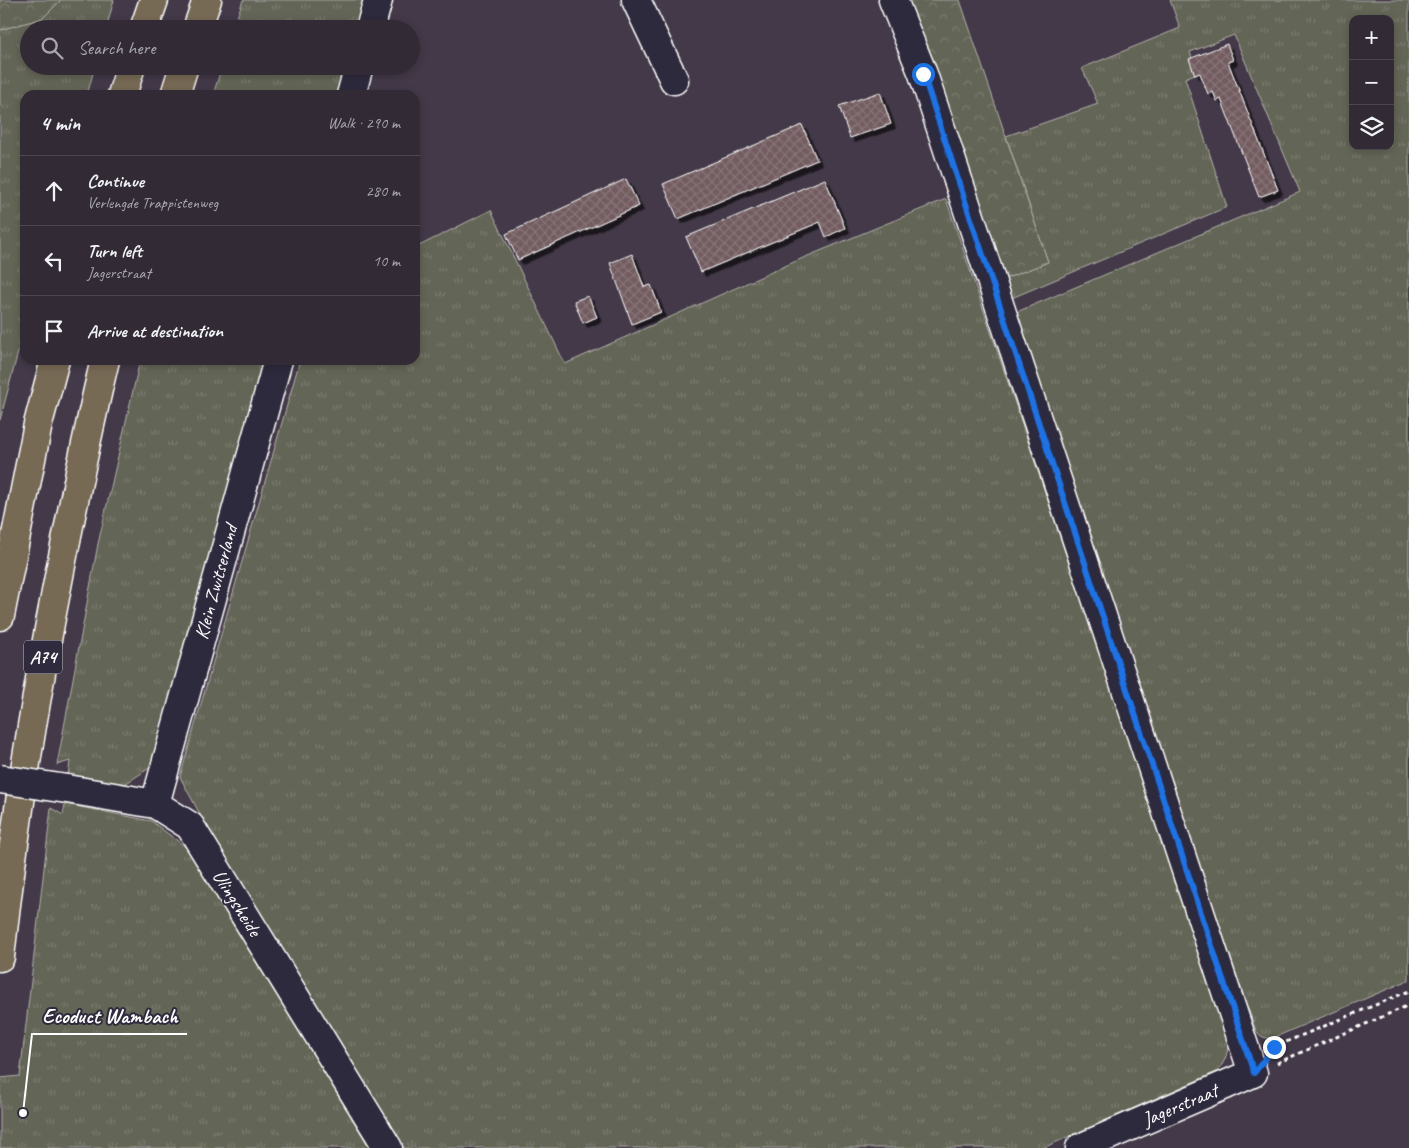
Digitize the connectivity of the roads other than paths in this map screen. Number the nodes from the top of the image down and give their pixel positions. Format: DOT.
graph roads {
  1 [pos="154,0"];
  2 [pos="207,0"];
  3 [pos="378,0"];
  4 [pos="636,0"];
  5 [pos="894,0"];
  6 [pos="147,20"];
  7 [pos="200,20"];
  8 [pos="372,20"];
  9 [pos="128,75"];
  10 [pos="181,75"];
  11 [pos="357,75"];
  12 [pos="674,80"];
  13 [pos="124,90"];
  14 [pos="177,90"];
  15 [pos="352,90"];
  16 [pos="53,365"];
  17 [pos="105,365"];
  18 [pos="277,365"];
  19 [pos="0,616"];
  20 [pos="0,779"];
  21 [pos="154,804"];
  22 [pos="0,956"];
  23 [pos="388,1148"];
  24 [pos="1080,1148"];
  1 -- 6 [label="highway"];
  2 -- 7 [label="highway"];
  3 -- 8 [label="street"];
  4 -- 12 [label="street"];
  5 -- 24 [label="street, Jagerstraat"];
  9 -- 13 [label="highway"];
  10 -- 14 [label="highway"];
  11 -- 15 [label="street"];
  16 -- 19 [label="highway"];
  17 -- 22 [label="highway, A74"];
  18 -- 21 [label="street, Klein Zwitserland"];
  20 -- 21 [label="street, Ulingsheide, bridge"];
  21 -- 23 [label="street, Ulingsheide"];
}
